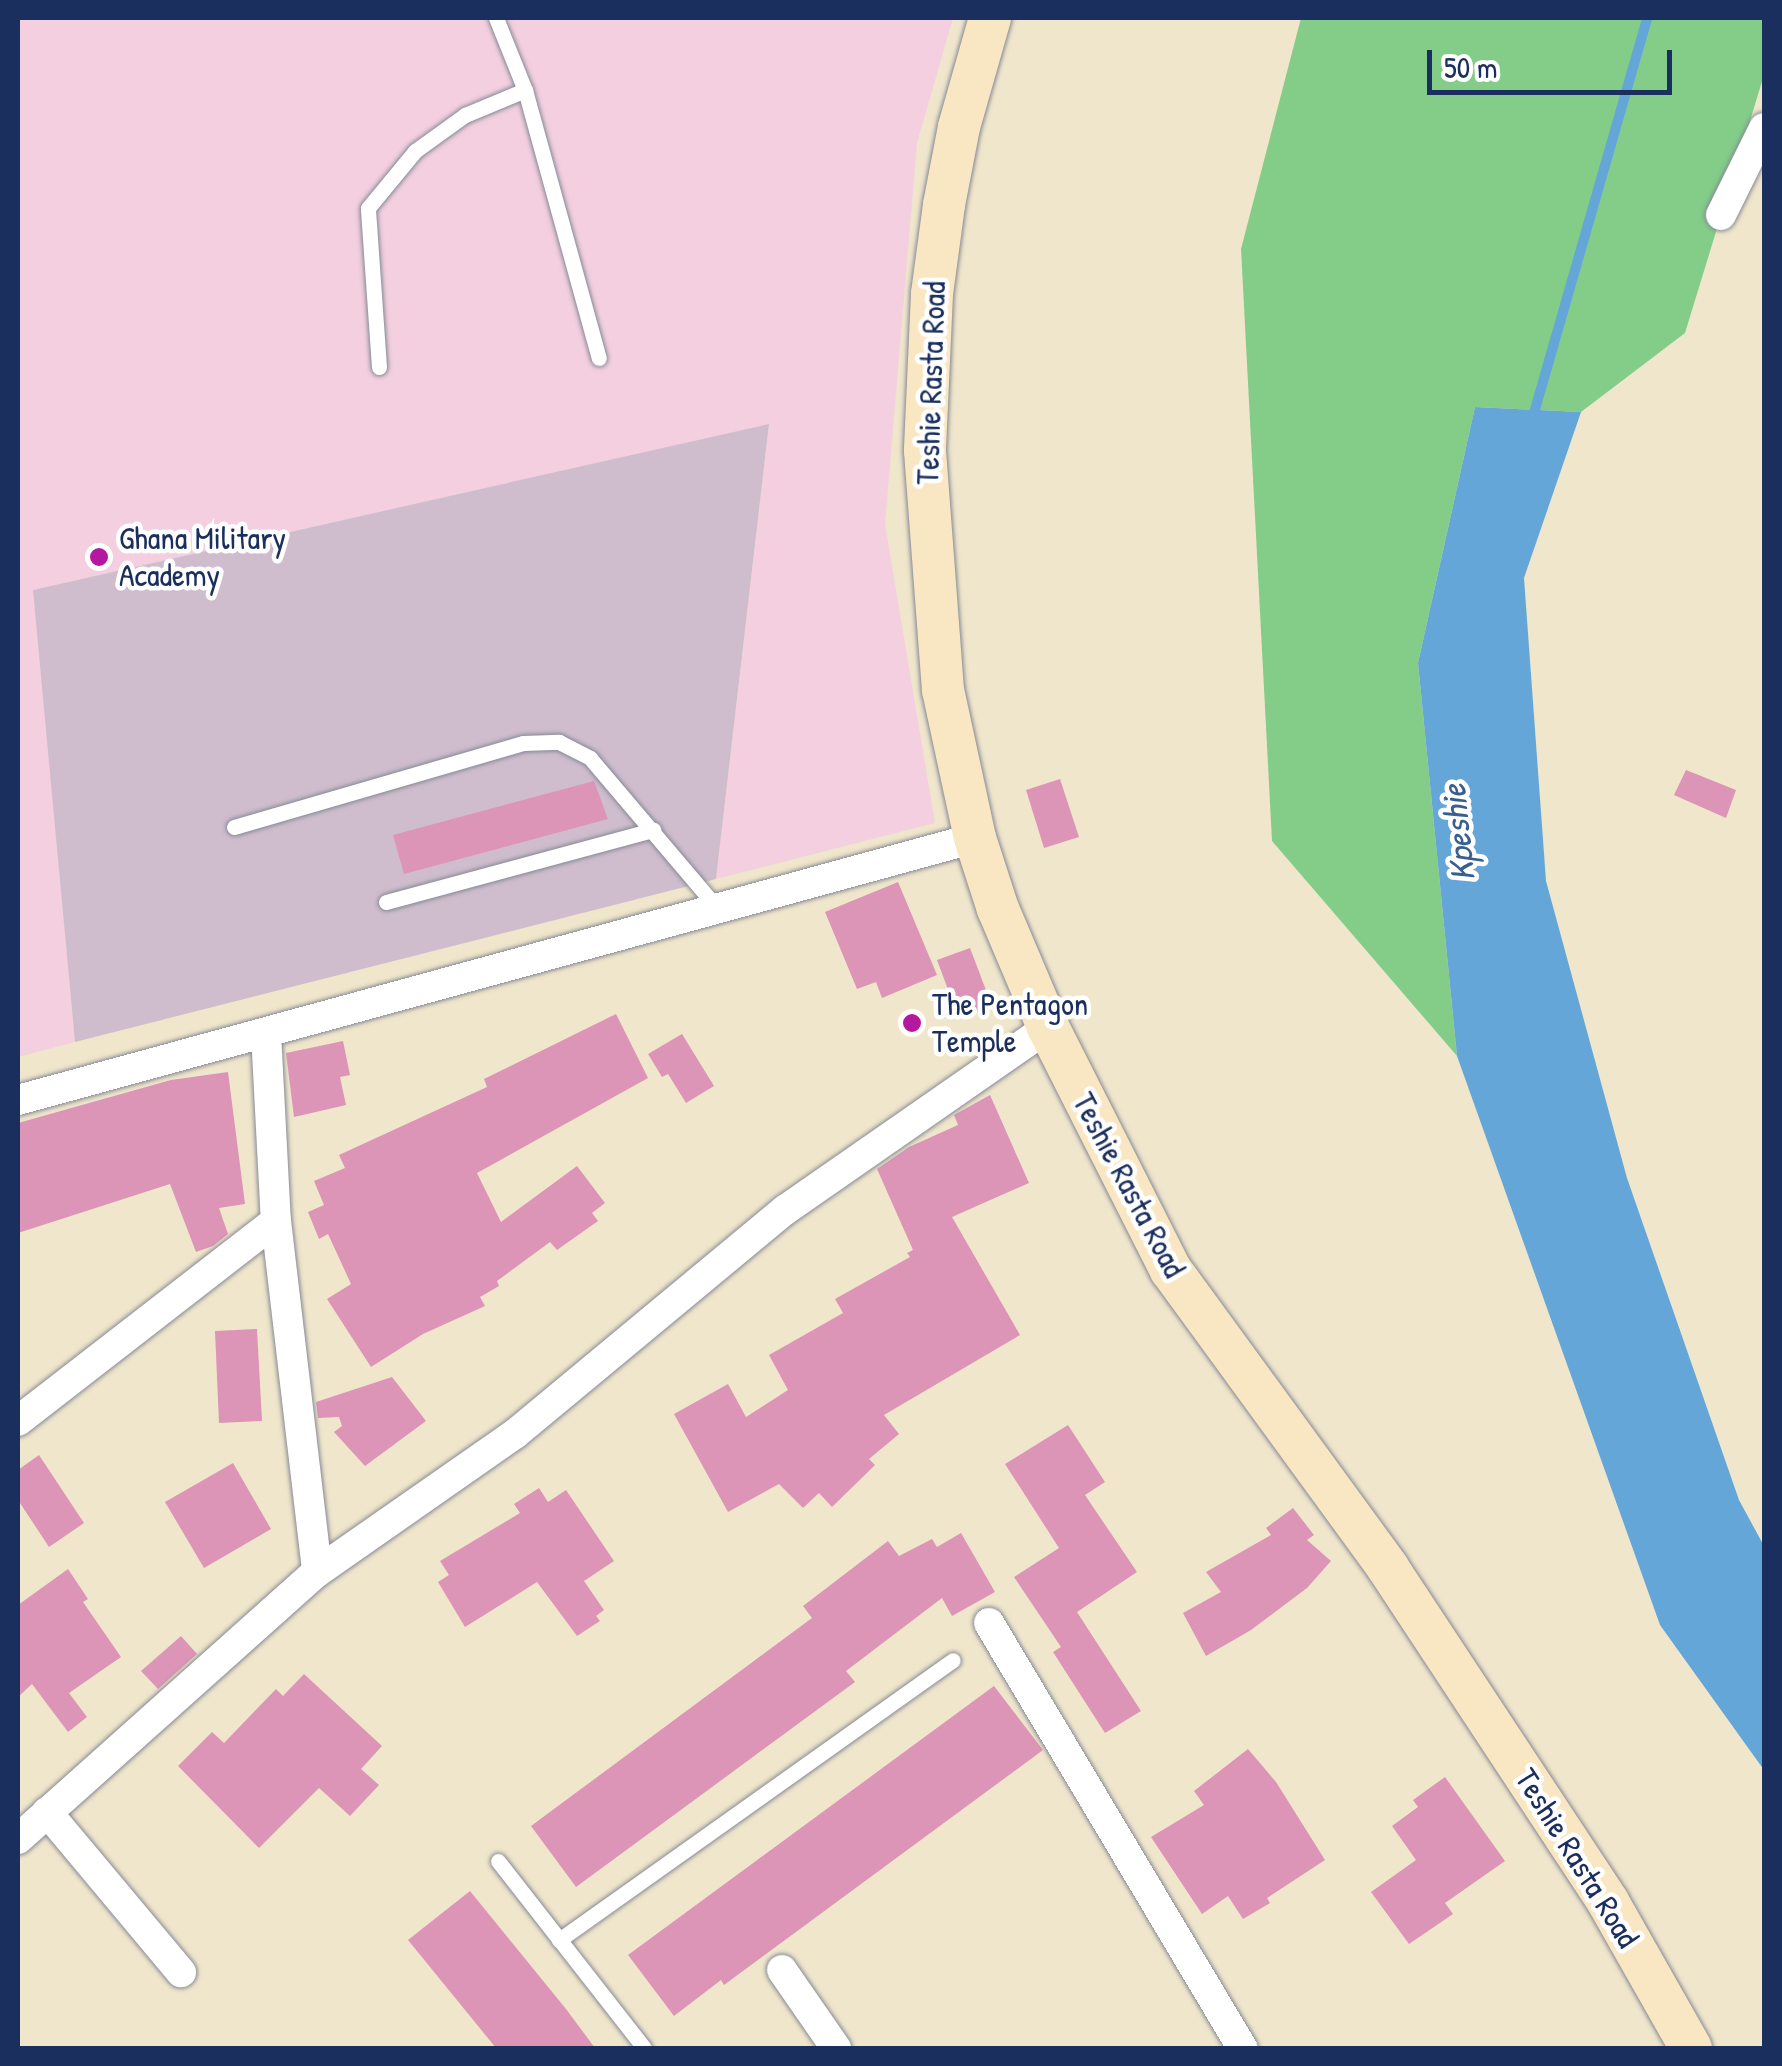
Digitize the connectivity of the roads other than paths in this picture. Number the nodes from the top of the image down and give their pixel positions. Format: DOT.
graph roads {
  1 [pos="496,18"];
  2 [pos="990,18"];
  3 [pos="525,90"];
  4 [pos="1764,128"];
  5 [pos="1721,215"];
  6 [pos="599,358"];
  7 [pos="379,367"];
  8 [pos="234,828"];
  9 [pos="652,830"];
  10 [pos="975,838"];
  11 [pos="386,902"];
  12 [pos="720,912"];
  13 [pos="1048,1027"];
  14 [pos="266,1032"];
  15 [pos="18,1100"];
  16 [pos="276,1220"];
  17 [pos="18,1421"];
  18 [pos="316,1572"];
  19 [pos="989,1623"];
  20 [pos="953,1660"];
  21 [pos="47,1812"];
  22 [pos="18,1838"];
  23 [pos="498,1861"];
  24 [pos="559,1940"];
  25 [pos="782,1970"];
  26 [pos="180,1972"];
  27 [pos="644,2048"];
  28 [pos="836,2048"];
  29 [pos="1242,2048"];
  30 [pos="1691,2048"];
  1 -- 3 [label="lane"];
  2 -- 10 [label="main road, Teshie Rasta Road"];
  3 -- 6 [label="lane"];
  3 -- 7 [label="lane"];
  4 -- 5 [label="street"];
  8 -- 9 [label="lane"];
  9 -- 11 [label="lane"];
  9 -- 12 [label="lane"];
  10 -- 12 [label="street"];
  10 -- 13 [label="main road, Teshie Rasta Road"];
  12 -- 14 [label="street"];
  13 -- 18 [label="street"];
  13 -- 30 [label="main road, Teshie Rasta Road"];
  14 -- 15 [label="street"];
  14 -- 16 [label="street"];
  16 -- 17 [label="street"];
  16 -- 18 [label="street"];
  18 -- 21 [label="street"];
  19 -- 29 [label="street"];
  20 -- 24 [label="lane"];
  21 -- 22 [label="street"];
  21 -- 26 [label="street"];
  23 -- 24 [label="lane"];
  24 -- 27 [label="lane"];
  25 -- 28 [label="street"];
}
